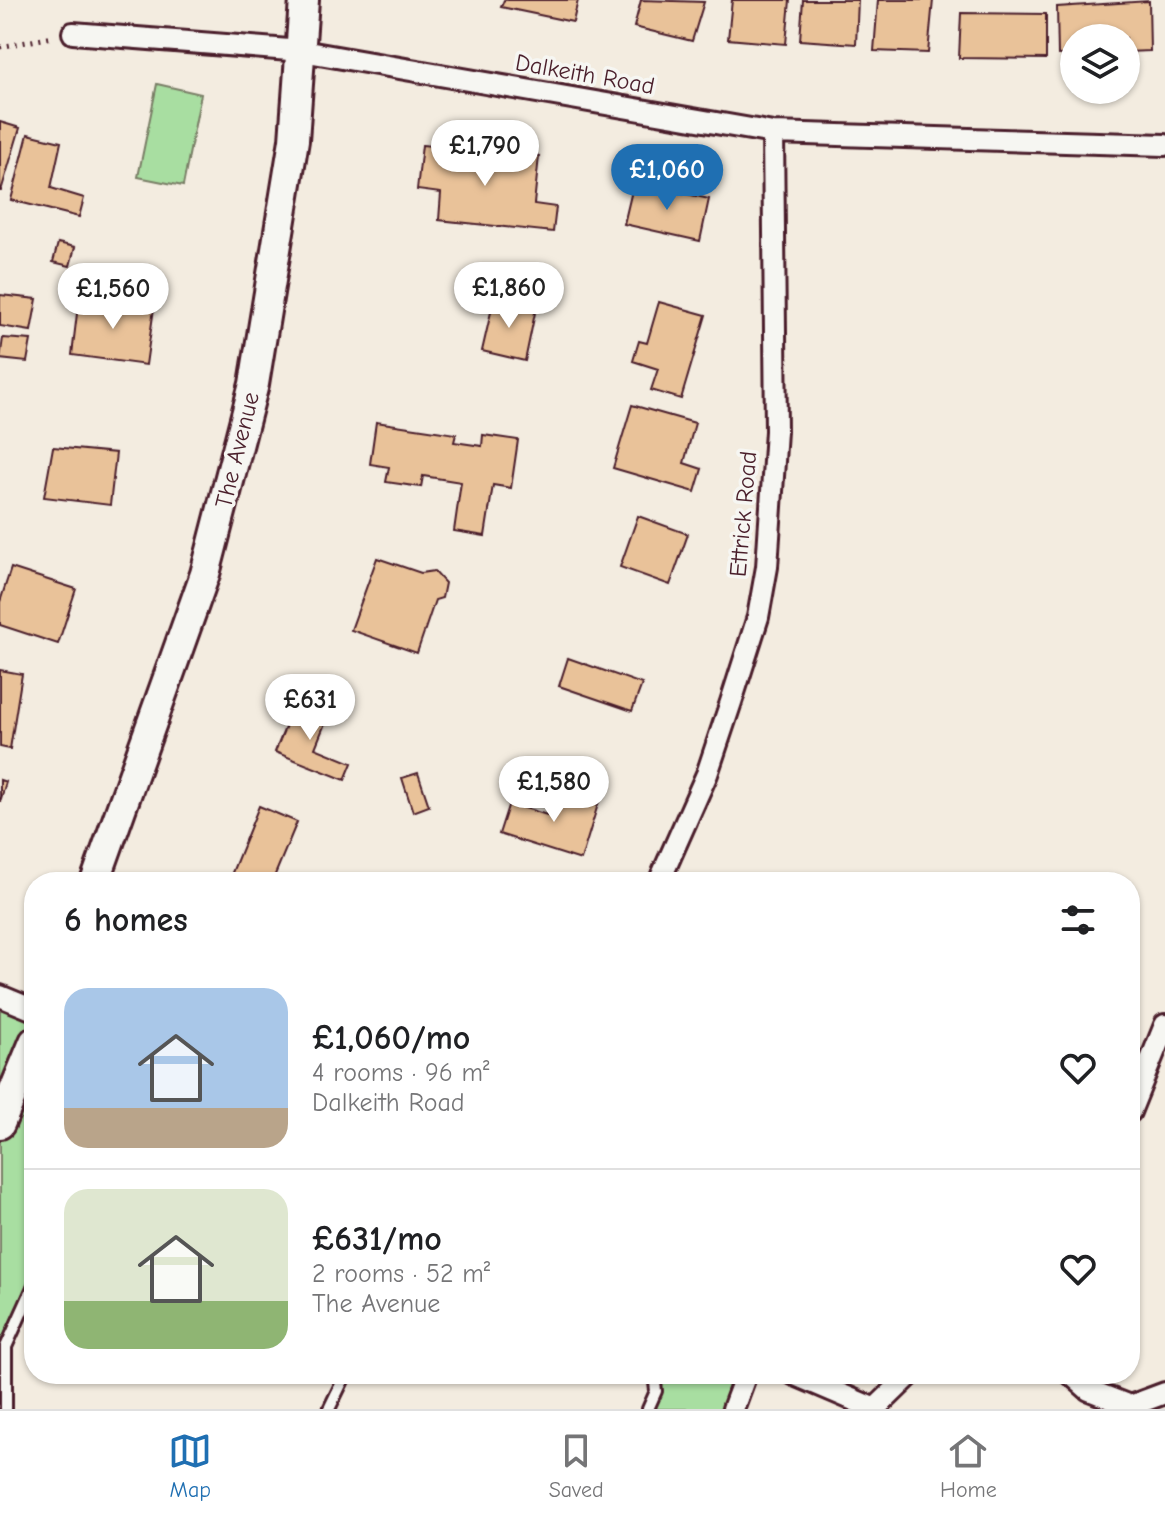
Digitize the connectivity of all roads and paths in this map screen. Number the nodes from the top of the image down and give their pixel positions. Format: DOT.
graph roads {
  1 [pos="304,0"];
  2 [pos="73,33"];
  3 [pos="0,47"];
  4 [pos="302,51"];
  5 [pos="773,133"];
  6 [pos="1165,145"];
  7 [pos="99,872"];
  8 [pos="663,872"];
  9 [pos="0,996"];
  10 [pos="24,1006"];
  11 [pos="1165,1025"];
  12 [pos="24,1066"];
  13 [pos="1140,1087"];
  14 [pos="0,1124"];
  15 [pos="24,1307"];
  16 [pos="341,1384"];
  17 [pos="655,1384"];
  18 [pos="742,1384"];
  19 [pos="816,1384"];
  20 [pos="901,1384"];
  21 [pos="1082,1384"];
  22 [pos="1165,1393"];
  23 [pos="6,1409"];
  24 [pos="329,1409"];
  25 [pos="648,1409"];
  26 [pos="733,1409"];
  27 [pos="875,1409"];
  1 -- 4 [label="main road, The Avenue"];
  2 -- 3 [label="path"];
  2 -- 4 [label="street, Dalkeith Road"];
  4 -- 5 [label="street, Dalkeith Road"];
  4 -- 7 [label="main road, The Avenue"];
  5 -- 6 [label="street, Dalkeith Road"];
  5 -- 8 [label="street, Ettrick Road"];
  9 -- 10 [label="street"];
  11 -- 13 [label="street"];
  12 -- 14 [label="main road"];
  15 -- 23 [label="lane"];
  16 -- 24 [label="lane"];
  17 -- 25 [label="lane"];
  18 -- 26 [label="street"];
  19 -- 27 [label="street"];
  20 -- 27 [label="street"];
  21 -- 22 [label="street"];
}
